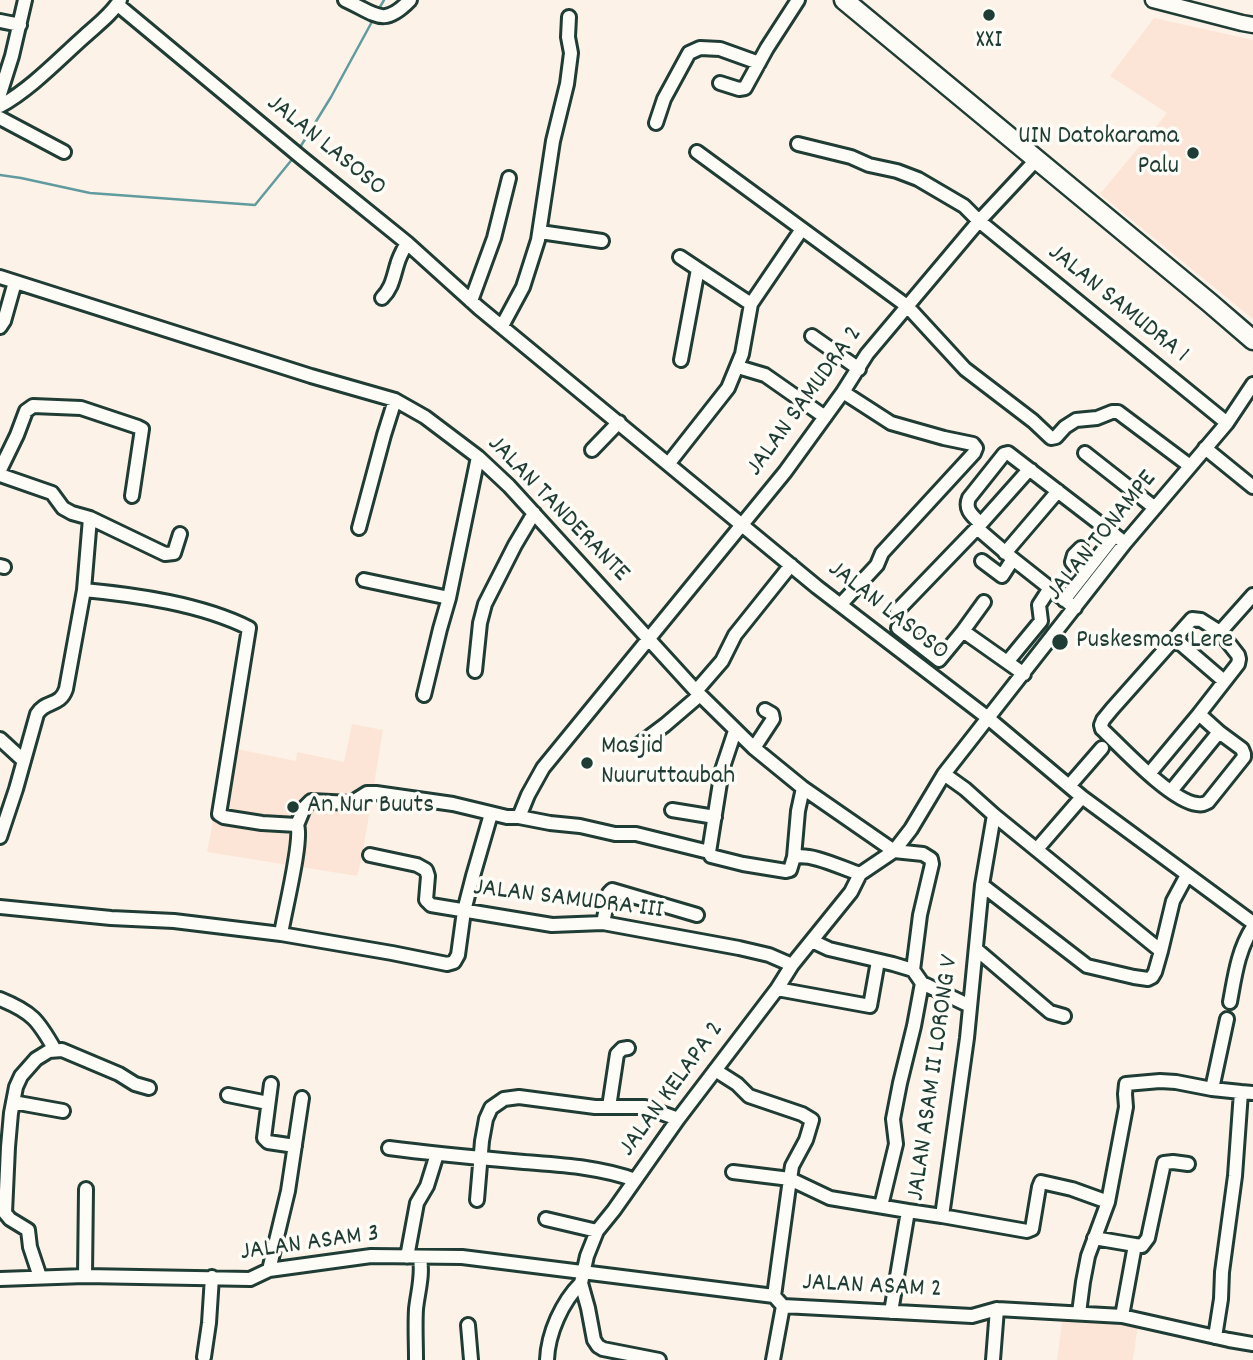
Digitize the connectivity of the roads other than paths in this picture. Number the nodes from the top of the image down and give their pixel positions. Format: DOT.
graph roads {
  1 [pos="25,0"];
  2 [pos="345,0"];
  3 [pos="410,0"];
  4 [pos="798,0"];
  5 [pos="844,0"];
  6 [pos="859,0"];
  7 [pos="1153,0"];
  8 [pos="119,2"];
  9 [pos="569,17"];
  10 [pos="0,21"];
  11 [pos="20,25"];
  12 [pos="1253,25"];
  13 [pos="759,63"];
  14 [pos="6,76"];
  15 [pos="720,83"];
  16 [pos="25,89"];
  17 [pos="0,94"];
  18 [pos="0,106"];
  19 [pos="0,118"];
  20 [pos="656,123"];
  21 [pos="798,144"];
  22 [pos="64,152"];
  23 [pos="697,152"];
  24 [pos="1036,160"];
  25 [pos="509,178"];
  26 [pos="979,221"];
  27 [pos="802,229"];
  28 [pos="540,232"];
  29 [pos="602,241"];
  30 [pos="407,243"];
  31 [pos="680,257"];
  32 [pos="698,269"];
  33 [pos="0,277"];
  34 [pos="15,282"];
  35 [pos="383,298"];
  36 [pos="471,301"];
  37 [pos="751,304"];
  38 [pos="908,306"];
  39 [pos="502,326"];
  40 [pos="1253,326"];
  41 [pos="0,327"];
  42 [pos="813,336"];
  43 [pos="1253,340"];
  44 [pos="681,360"];
  45 [pos="738,367"];
  46 [pos="859,369"];
  47 [pos="1253,384"];
  48 [pos="843,392"];
  49 [pos="395,400"];
  50 [pos="825,416"];
  51 [pos="618,422"];
  52 [pos="1227,423"];
  53 [pos="1205,448"];
  54 [pos="592,450"];
  55 [pos="1085,453"];
  56 [pos="478,457"];
  57 [pos="669,463"];
  58 [pos="1190,466"];
  59 [pos="1031,470"];
  60 [pos="0,472"];
  61 [pos="1253,487"];
  62 [pos="1058,491"];
  63 [pos="131,496"];
  64 [pos="1155,508"];
  65 [pos="534,513"];
  66 [pos="90,518"];
  67 [pos="743,525"];
  68 [pos="979,526"];
  69 [pos="359,528"];
  70 [pos="180,534"];
  71 [pos="1120,539"];
  72 [pos="1081,548"];
  73 [pos="1009,556"];
  74 [pos="982,561"];
  75 [pos="791,565"];
  76 [pos="1083,575"];
  77 [pos="364,580"];
  78 [pos="1050,588"];
  79 [pos="84,590"];
  80 [pos="1253,594"];
  81 [pos="450,598"];
  82 [pos="1064,600"];
  83 [pos="984,601"];
  84 [pos="841,604"];
  85 [pos="1075,608"];
  86 [pos="897,611"];
  87 [pos="898,628"];
  88 [pos="963,631"];
  89 [pos="1220,632"];
  90 [pos="1174,638"];
  91 [pos="649,639"];
  92 [pos="1008,662"];
  93 [pos="475,671"];
  94 [pos="1024,674"];
  95 [pos="1224,681"];
  96 [pos="698,693"];
  97 [pos="424,695"];
  98 [pos="765,710"];
  99 [pos="1199,714"];
  100 [pos="988,718"];
  101 [pos="734,731"];
  102 [pos="1219,732"];
  103 [pos="0,739"];
  104 [pos="637,746"];
  105 [pos="754,748"];
  106 [pos="1102,748"];
  107 [pos="24,761"];
  108 [pos="944,774"];
  109 [pos="1149,774"];
  110 [pos="1069,786"];
  111 [pos="803,788"];
  112 [pos="1171,791"];
  113 [pos="1082,797"];
  114 [pos="672,810"];
  115 [pos="491,814"];
  116 [pos="994,815"];
  117 [pos="519,817"];
  118 [pos="715,817"];
  119 [pos="297,825"];
  120 [pos="0,837"];
  121 [pos="1037,849"];
  122 [pos="894,851"];
  123 [pos="709,852"];
  124 [pos="370,855"];
  125 [pos="794,857"];
  126 [pos="860,874"];
  127 [pos="1187,876"];
  128 [pos="982,885"];
  129 [pos="0,908"];
  130 [pos="464,911"];
  131 [pos="697,915"];
  132 [pos="603,923"];
  133 [pos="1253,925"];
  134 [pos="281,934"];
  135 [pos="812,941"];
  136 [pos="976,949"];
  137 [pos="1161,951"];
  138 [pos="878,961"];
  139 [pos="792,965"];
  140 [pos="913,970"];
  141 [pos="922,983"];
  142 [pos="777,989"];
  143 [pos="0,999"];
  144 [pos="1230,1002"];
  145 [pos="970,1006"];
  146 [pos="1064,1016"];
  147 [pos="1227,1019"];
  148 [pos="628,1048"];
  149 [pos="55,1050"];
  150 [pos="715,1070"];
  151 [pos="271,1084"];
  152 [pos="149,1088"];
  153 [pos="1212,1089"];
  154 [pos="1247,1093"];
  155 [pos="228,1095"];
  156 [pos="302,1098"];
  157 [pos="13,1102"];
  158 [pos="268,1102"];
  159 [pos="609,1107"];
  160 [pos="62,1111"];
  161 [pos="678,1119"];
  162 [pos="295,1146"];
  163 [pos="389,1148"];
  164 [pos="436,1154"];
  165 [pos="481,1158"];
  166 [pos="1188,1164"];
  167 [pos="733,1172"];
  168 [pos="790,1179"];
  169 [pos="635,1180"];
  170 [pos="86,1189"];
  171 [pos="477,1200"];
  172 [pos="1108,1202"];
  173 [pos="881,1206"];
  174 [pos="908,1211"];
  175 [pos="942,1216"];
  176 [pos="546,1219"];
  177 [pos="597,1231"];
  178 [pos="1094,1238"];
  179 [pos="1135,1245"];
  180 [pos="407,1257"];
  181 [pos="421,1258"];
  182 [pos="269,1270"];
  183 [pos="85,1276"];
  184 [pos="40,1277"];
  185 [pos="212,1278"];
  186 [pos="582,1278"];
  187 [pos="0,1279"];
  188 [pos="779,1301"];
  189 [pos="998,1309"];
  190 [pos="891,1312"];
  191 [pos="1079,1313"];
  192 [pos="1122,1316"];
  193 [pos="468,1325"];
  194 [pos="1215,1337"];
  195 [pos="1253,1344"];
  196 [pos="204,1357"];
  197 [pos="632,1357"];
  198 [pos="416,1360"];
  199 [pos="471,1360"];
  200 [pos="547,1360"];
  201 [pos="659,1360"];
  202 [pos="773,1360"];
  203 [pos="993,1360"];
  1 -- 11 [label="street"];
  2 -- 3 [label="street"];
  4 -- 13 [label="street"];
  5 -- 24 [label="highway"];
  6 -- 40 [label="highway"];
  7 -- 12 [label="main road"];
  8 -- 16 [label="street"];
  8 -- 30 [label="street, JALAN LASOSO"];
  9 -- 28 [label="street"];
  10 -- 11 [label="street"];
  11 -- 14 [label="street"];
  13 -- 15 [label="street"];
  13 -- 20 [label="street"];
  14 -- 16 [label="street"];
  14 -- 17 [label="street"];
  16 -- 18 [label="street"];
  19 -- 22 [label="street"];
  21 -- 26 [label="street, JALAN SAMUDRA 1"];
  23 -- 27 [label="street"];
  24 -- 26 [label="street, JALAN SAMUDRA 2"];
  24 -- 43 [label="highway"];
  25 -- 36 [label="street"];
  26 -- 38 [label="street, JALAN SAMUDRA 2"];
  26 -- 52 [label="street, JALAN SAMUDRA 1"];
  27 -- 37 [label="street"];
  27 -- 38 [label="street"];
  28 -- 29 [label="street"];
  28 -- 39 [label="street"];
  30 -- 35 [label="street"];
  30 -- 36 [label="street, JALAN LASOSO"];
  31 -- 32 [label="street"];
  32 -- 37 [label="street"];
  32 -- 44 [label="street"];
  33 -- 34 [label="street, JALAN TANDERANTE"];
  34 -- 41 [label="street"];
  34 -- 49 [label="street, JALAN TANDERANTE"];
  36 -- 39 [label="street, JALAN LASOSO"];
  37 -- 45 [label="street"];
  38 -- 46 [label="street, JALAN SAMUDRA 2"];
  38 -- 58 [label="street"];
  39 -- 51 [label="street, JALAN LASOSO"];
  42 -- 46 [label="street"];
  45 -- 50 [label="street"];
  45 -- 57 [label="street"];
  46 -- 48 [label="street, JALAN SAMUDRA 2"];
  47 -- 52 [label="street, JALAN TONAMPE"];
  48 -- 50 [label="street, JALAN SAMUDRA 2"];
  48 -- 84 [label="street"];
  49 -- 56 [label="street, JALAN TANDERANTE"];
  49 -- 69 [label="street"];
  50 -- 67 [label="street, JALAN SAMUDRA 2"];
  51 -- 54 [label="street"];
  51 -- 57 [label="street, JALAN LASOSO"];
  52 -- 53 [label="street, JALAN TONAMPE"];
  53 -- 58 [label="street, JALAN TONAMPE"];
  53 -- 61 [label="street"];
  55 -- 64 [label="street"];
  56 -- 65 [label="street, JALAN TANDERANTE"];
  56 -- 81 [label="street"];
  57 -- 67 [label="street, JALAN LASOSO"];
  58 -- 64 [label="street, JALAN TONAMPE"];
  59 -- 62 [label="street"];
  59 -- 68 [label="street"];
  59 -- 68 [label="street"];
  60 -- 63 [label="street"];
  60 -- 66 [label="street"];
  62 -- 71 [label="street"];
  62 -- 73 [label="street"];
  64 -- 71 [label="street, JALAN TONAMPE"];
  65 -- 91 [label="street, JALAN TANDERANTE"];
  65 -- 93 [label="street"];
  66 -- 70 [label="street"];
  66 -- 79 [label="street"];
  67 -- 75 [label="street, JALAN LASOSO"];
  67 -- 91 [label="street"];
  68 -- 73 [label="street"];
  68 -- 86 [label="street"];
  71 -- 76 [label="street"];
  71 -- 85 [label="street, JALAN TONAMPE"];
  72 -- 76 [label="street"];
  73 -- 74 [label="street"];
  73 -- 78 [label="street"];
  75 -- 84 [label="street, JALAN LASOSO"];
  75 -- 96 [label="street"];
  76 -- 82 [label="street"];
  77 -- 81 [label="street"];
  78 -- 82 [label="street"];
  78 -- 92 [label="street"];
  79 -- 107 [label="street"];
  79 -- 119 [label="street"];
  80 -- 89 [label="street"];
  81 -- 97 [label="street"];
  82 -- 85 [label="street"];
  83 -- 88 [label="street"];
  84 -- 100 [label="street, JALAN LASOSO"];
  85 -- 94 [label="street, JALAN TONAMPE"];
  87 -- 88 [label="street"];
  88 -- 92 [label="street"];
  89 -- 90 [label="street"];
  89 -- 95 [label="street"];
  90 -- 95 [label="street"];
  90 -- 109 [label="street"];
  91 -- 96 [label="street, JALAN TANDERANTE"];
  91 -- 117 [label="street"];
  92 -- 94 [label="street"];
  94 -- 100 [label="street, JALAN TONAMPE"];
  95 -- 99 [label="street"];
  96 -- 101 [label="street, JALAN TANDERANTE"];
  96 -- 104 [label="street"];
  98 -- 105 [label="street"];
  99 -- 102 [label="street"];
  99 -- 109 [label="street"];
  100 -- 108 [label="street, JALAN TONAMPE"];
  100 -- 110 [label="street, JALAN LASOSO"];
  101 -- 105 [label="street, JALAN TANDERANTE"];
  101 -- 118 [label="street"];
  102 -- 112 [label="street"];
  102 -- 112 [label="street"];
  103 -- 107 [label="street"];
  105 -- 111 [label="street, JALAN TANDERANTE"];
  106 -- 110 [label="street"];
  107 -- 120 [label="street"];
  108 -- 116 [label="street"];
  108 -- 122 [label="street, JALAN KELAPA 2"];
  109 -- 112 [label="street"];
  110 -- 113 [label="street, JALAN LASOSO"];
  111 -- 122 [label="street, JALAN TANDERANTE"];
  111 -- 125 [label="street"];
  113 -- 121 [label="street"];
  113 -- 127 [label="street, JALAN LASOSO"];
  114 -- 118 [label="street"];
  115 -- 117 [label="street"];
  115 -- 119 [label="street"];
  115 -- 130 [label="street"];
  116 -- 121 [label="street"];
  116 -- 128 [label="street, JALAN ASAM II LORONG V"];
  117 -- 123 [label="street"];
  118 -- 123 [label="street"];
  119 -- 134 [label="street"];
  121 -- 137 [label="street"];
  122 -- 126 [label="street, JALAN KELAPA 2"];
  122 -- 140 [label="street"];
  123 -- 125 [label="street"];
  124 -- 130 [label="street, JALAN SAMUDRA III"];
  125 -- 126 [label="street"];
  126 -- 135 [label="street, JALAN KELAPA 2"];
  127 -- 133 [label="street, JALAN LASOSO"];
  127 -- 137 [label="street"];
  128 -- 136 [label="street, JALAN ASAM II LORONG V"];
  128 -- 137 [label="street"];
  129 -- 134 [label="street"];
  130 -- 132 [label="street, JALAN SAMUDRA III"];
  130 -- 134 [label="street"];
  131 -- 132 [label="street"];
  132 -- 139 [label="street, JALAN SAMUDRA III"];
  133 -- 144 [label="street"];
  135 -- 138 [label="street"];
  135 -- 139 [label="street, JALAN KELAPA 2"];
  136 -- 145 [label="street, JALAN ASAM II LORONG V"];
  136 -- 146 [label="street"];
  138 -- 140 [label="street"];
  138 -- 142 [label="street"];
  139 -- 142 [label="street, JALAN KELAPA 2"];
  140 -- 141 [label="street"];
  141 -- 145 [label="street"];
  141 -- 173 [label="street"];
  142 -- 150 [label="street, JALAN KELAPA 2"];
  143 -- 149 [label="street"];
  145 -- 175 [label="street, JALAN ASAM II LORONG V"];
  147 -- 153 [label="street"];
  148 -- 159 [label="street"];
  149 -- 152 [label="street"];
  149 -- 157 [label="street"];
  150 -- 161 [label="street, JALAN KELAPA 2"];
  150 -- 168 [label="street"];
  151 -- 158 [label="street"];
  153 -- 154 [label="street"];
  153 -- 172 [label="street"];
  154 -- 194 [label="street"];
  155 -- 158 [label="street"];
  156 -- 162 [label="street"];
  157 -- 160 [label="street"];
  157 -- 184 [label="street"];
  158 -- 162 [label="street"];
  159 -- 161 [label="street"];
  159 -- 165 [label="street"];
  161 -- 169 [label="street, JALAN KELAPA 2"];
  162 -- 182 [label="street"];
  163 -- 164 [label="street"];
  164 -- 165 [label="street"];
  164 -- 180 [label="street"];
  165 -- 169 [label="street"];
  165 -- 171 [label="street"];
  166 -- 179 [label="street"];
  167 -- 168 [label="street"];
  168 -- 173 [label="street"];
  168 -- 188 [label="street"];
  169 -- 177 [label="street, JALAN KELAPA 2"];
  170 -- 183 [label="street"];
  172 -- 175 [label="street"];
  172 -- 178 [label="street"];
  173 -- 174 [label="street"];
  174 -- 175 [label="street, JALAN ASAM II LORONG V"];
  174 -- 190 [label="street, JALAN ASAM II LORONG V"];
  176 -- 177 [label="street"];
  177 -- 186 [label="street, JALAN KELAPA 2"];
  178 -- 179 [label="street"];
  178 -- 191 [label="street"];
  179 -- 192 [label="street"];
  180 -- 181 [label="street, JALAN ASAM 3"];
  180 -- 182 [label="street, JALAN ASAM 3"];
  181 -- 186 [label="street, JALAN ASAM 3"];
  181 -- 198 [label="street"];
  182 -- 185 [label="street, JALAN ASAM 3"];
  183 -- 184 [label="street, JALAN ASAM 3"];
  183 -- 185 [label="street, JALAN ASAM 3"];
  184 -- 187 [label="street, JALAN ASAM 3"];
  185 -- 196 [label="street"];
  186 -- 188 [label="street, JALAN ASAM 2"];
  186 -- 197 [label="street"];
  186 -- 200 [label="street, JALAN KELAPA 2"];
  188 -- 190 [label="street, JALAN ASAM 2"];
  188 -- 202 [label="street"];
  189 -- 190 [label="street, JALAN ASAM 2"];
  189 -- 191 [label="street, JALAN ASAM 2"];
  189 -- 203 [label="street"];
  191 -- 192 [label="street, JALAN ASAM 2"];
  192 -- 194 [label="street, JALAN ASAM 2"];
  193 -- 199 [label="street"];
  194 -- 195 [label="street, JALAN ASAM 2"];
  197 -- 201 [label="street"];
}
